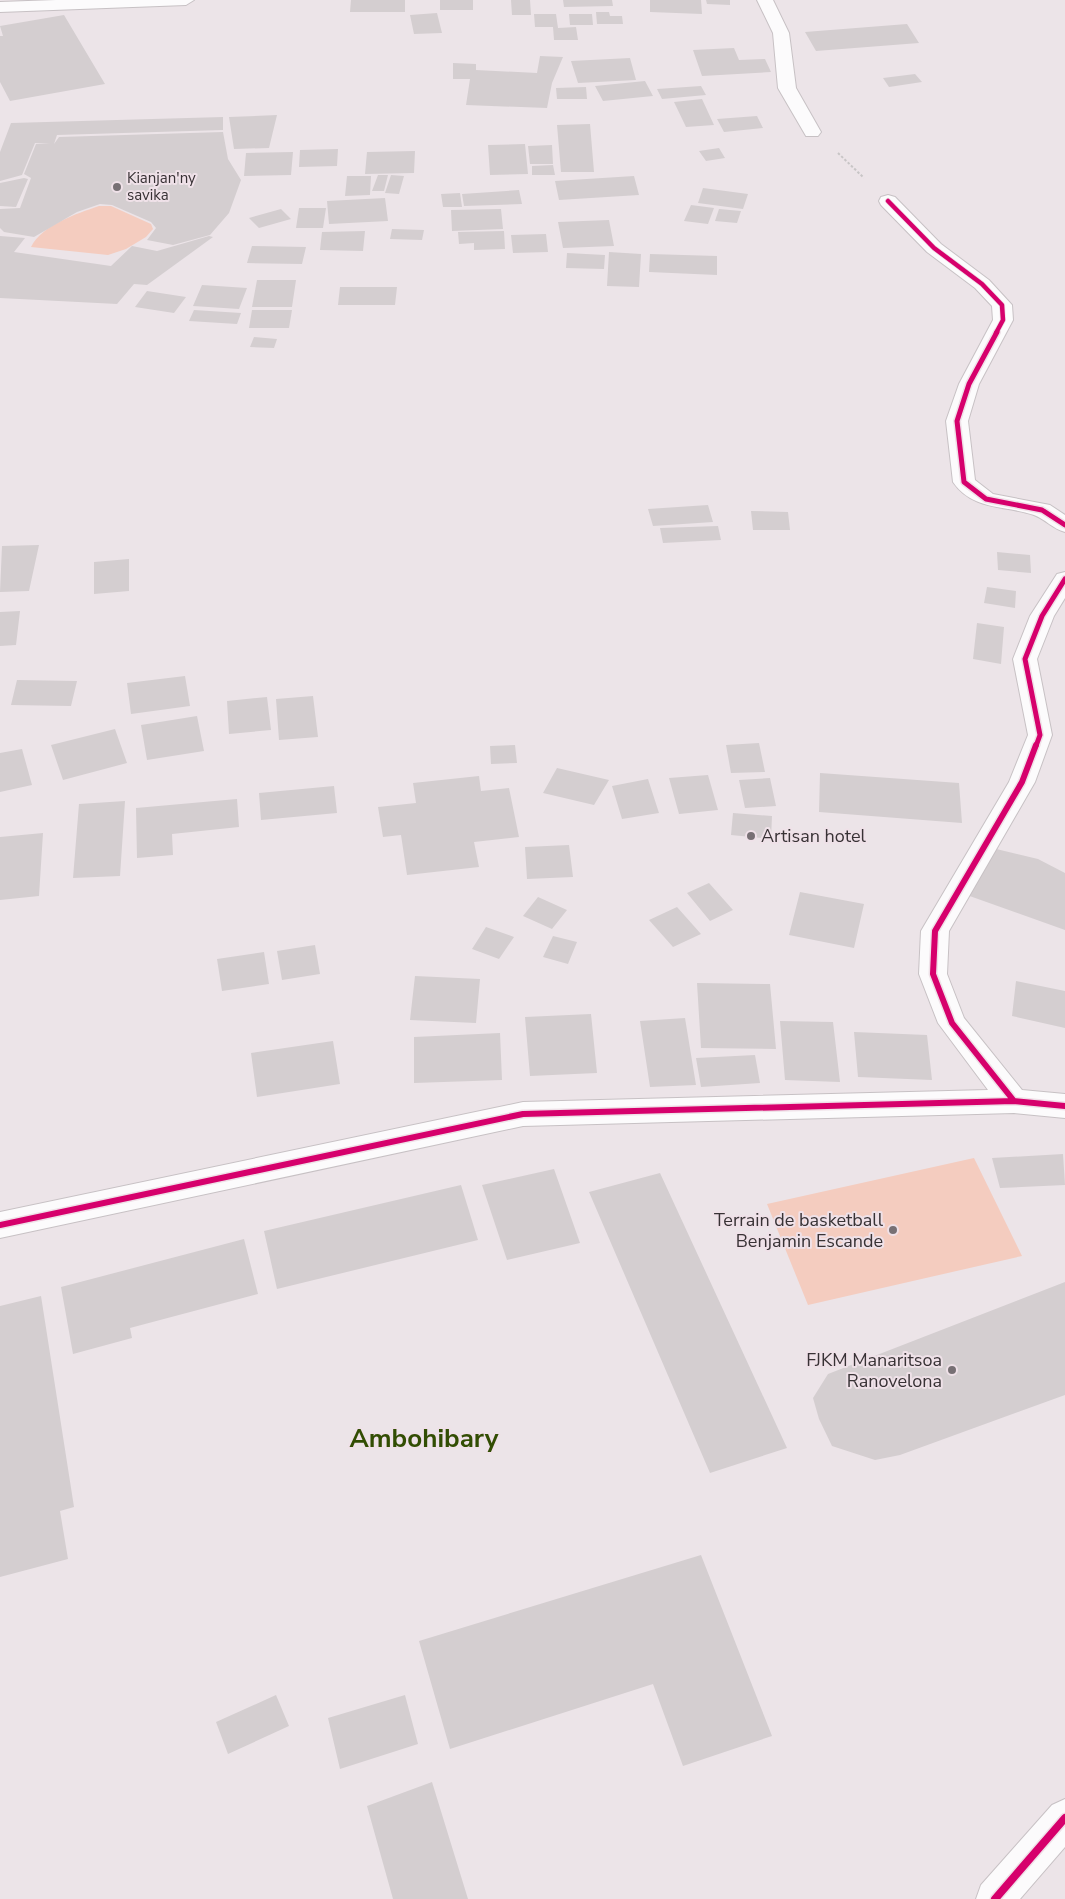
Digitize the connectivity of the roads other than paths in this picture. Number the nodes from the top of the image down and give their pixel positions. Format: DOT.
graph roads {
  1 [pos="186,0"];
  2 [pos="765,0"];
  3 [pos="0,7"];
  4 [pos="812,132"];
  5 [pos="888,201"];
  6 [pos="1065,525"];
  7 [pos="1065,579"];
  8 [pos="1014,1101"];
  9 [pos="1065,1106"];
  10 [pos="0,1225"];
  11 [pos="1065,1818"];
  12 [pos="995,1899"];
  1 -- 3 [label="street"];
  2 -- 4 [label="street"];
  5 -- 6 [label="street"];
  7 -- 8 [label="street"];
  8 -- 9 [label="street"];
  8 -- 10 [label="street"];
  11 -- 12 [label="street"];
}
